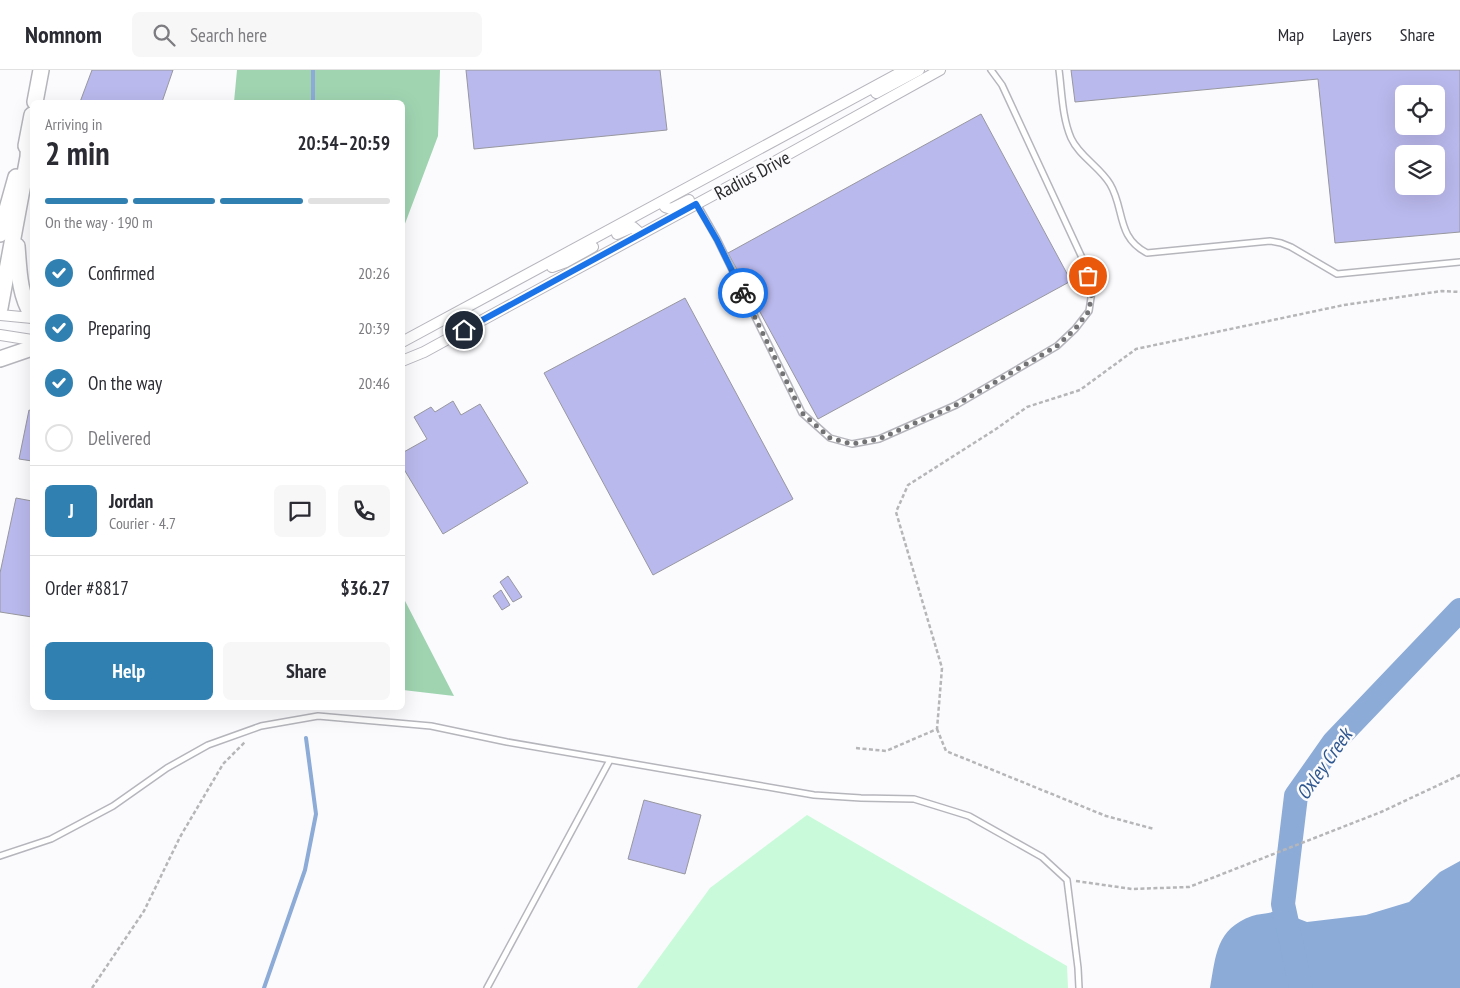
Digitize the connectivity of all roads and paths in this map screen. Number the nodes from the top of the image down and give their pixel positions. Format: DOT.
graph roads {
  1 [pos="41,70"];
  2 [pos="905,70"];
  3 [pos="919,70"];
  4 [pos="940,70"];
  5 [pos="991,70"];
  6 [pos="1059,70"];
  7 [pos="35,100"];
  8 [pos="849,100"];
  9 [pos="30,130"];
  10 [pos="29,137"];
  11 [pos="776,161"];
  12 [pos="662,202"];
  13 [pos="696,204"];
  14 [pos="16,227"];
  15 [pos="0,234"];
  16 [pos="641,234"];
  17 [pos="1460,262"];
  18 [pos="525,276"];
  19 [pos="1460,292"];
  20 [pos="0,308"];
  21 [pos="30,312"];
  22 [pos="0,315"];
  23 [pos="30,316"];
  24 [pos="0,336"];
  25 [pos="30,340"];
  26 [pos="405,340"];
  27 [pos="30,349"];
  28 [pos="0,359"];
  29 [pos="405,360"];
  30 [pos="261,726"];
  31 [pos="937,729"];
  32 [pos="856,748"];
  33 [pos="610,760"];
  34 [pos="1460,775"];
  35 [pos="1154,829"];
  36 [pos="0,856"];
  37 [pos="1068,880"];
  38 [pos="92,988"];
  39 [pos="486,988"];
  40 [pos="1079,988"];
  1 -- 7 [label="street"];
  2 -- 8 [label="street, Radius Drive"];
  3 -- 8 [label="street"];
  4 -- 11 [label="street, Radius Drive"];
  5 -- 13 [label="lane"];
  6 -- 17 [label="lane"];
  8 -- 12 [label="street, Radius Drive"];
  9 -- 10 [label="street"];
  10 -- 14 [label="street"];
  10 -- 15 [label="street"];
  11 -- 12 [label="street"];
  11 -- 13 [label="street, Radius Drive"];
  12 -- 18 [label="street, Radius Drive"];
  13 -- 16 [label="street, Radius Drive"];
  14 -- 20 [label="street"];
  14 -- 21 [label="street"];
  16 -- 18 [label="street"];
  16 -- 29 [label="street, Radius Drive"];
  18 -- 26 [label="street, Radius Drive"];
  19 -- 31 [label="path"];
  22 -- 23 [label="street"];
  24 -- 25 [label="street"];
  27 -- 28 [label="street"];
  30 -- 33 [label="lane"];
  30 -- 36 [label="lane"];
  30 -- 38 [label="path"];
  31 -- 32 [label="path"];
  31 -- 35 [label="path"];
  33 -- 37 [label="lane"];
  33 -- 39 [label="lane"];
  34 -- 37 [label="path"];
  37 -- 40 [label="lane"];
}
